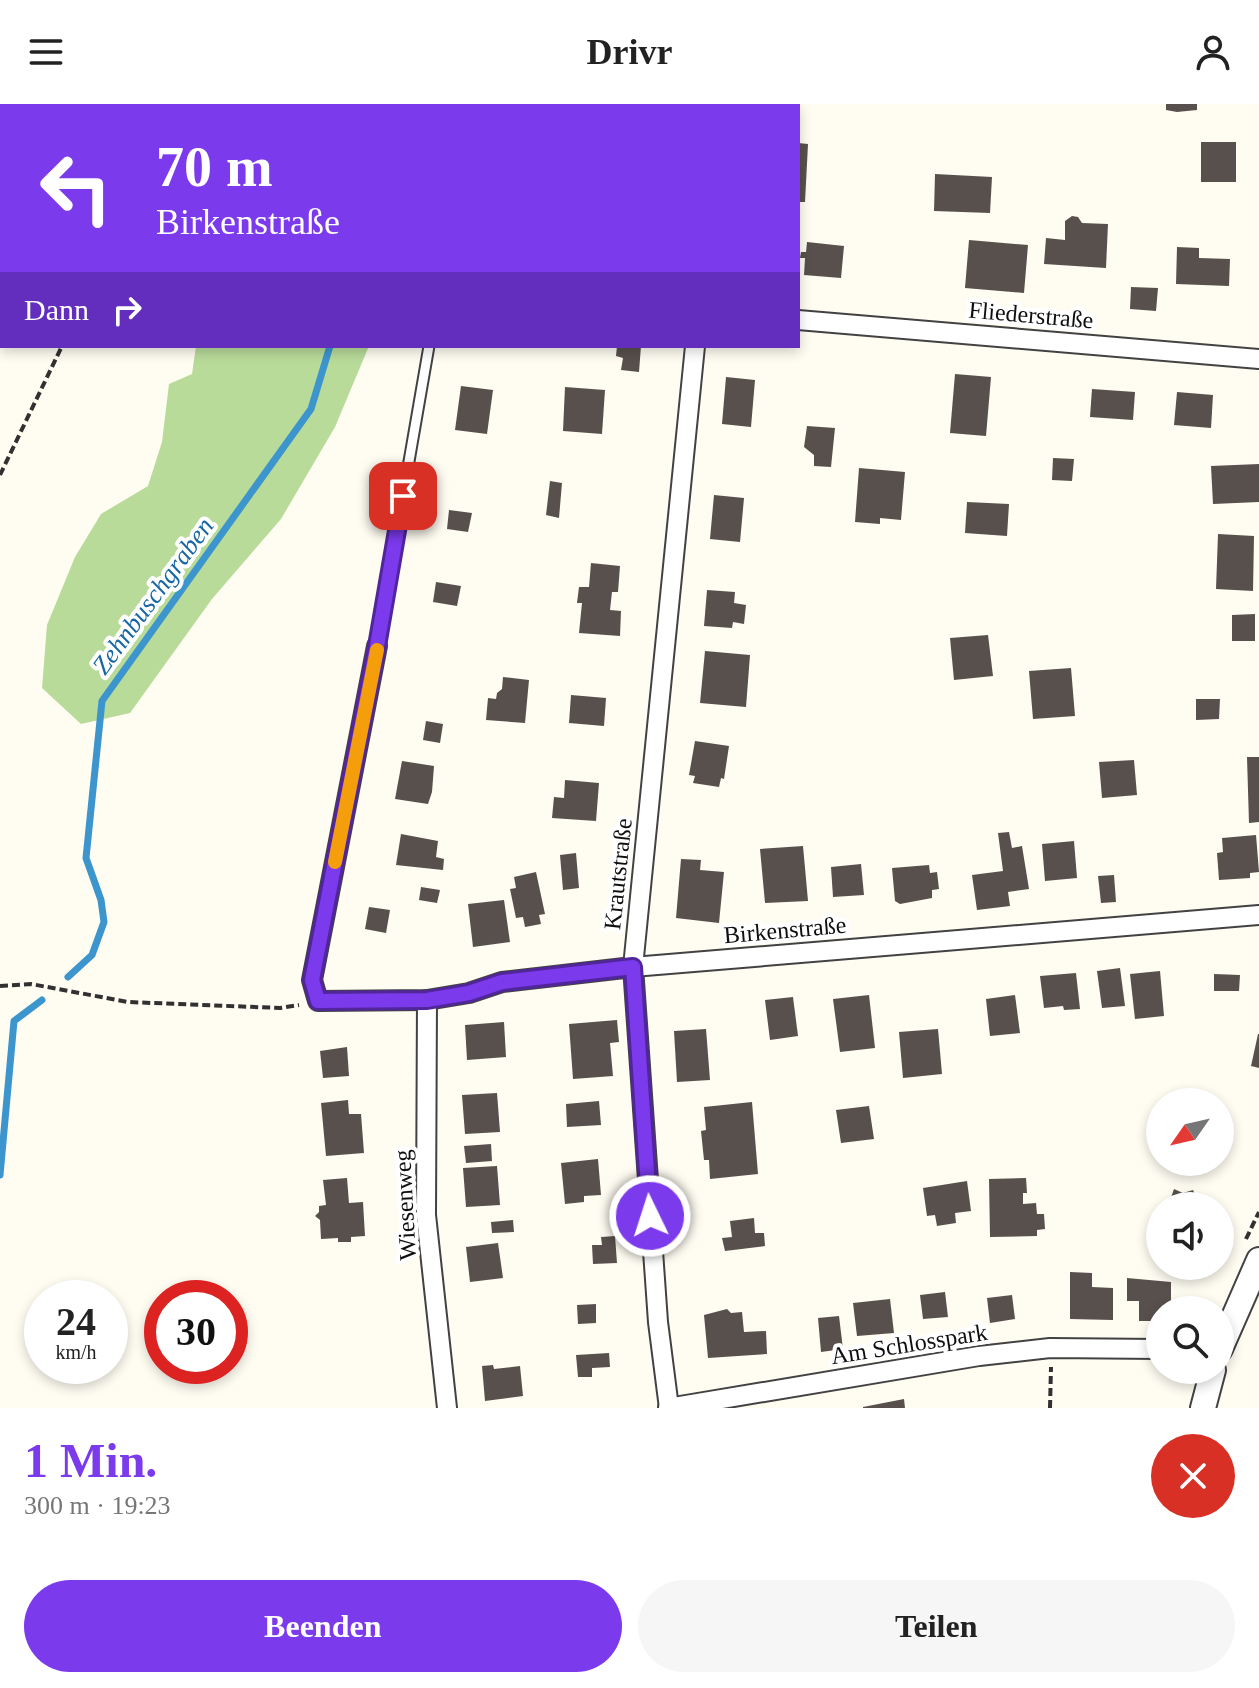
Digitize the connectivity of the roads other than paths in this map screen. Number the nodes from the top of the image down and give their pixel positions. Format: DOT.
graph roads {
  1 [pos="800,320"];
  2 [pos="429,348"];
  3 [pos="695,348"];
  4 [pos="1259,359"];
  5 [pos="377,646"];
  6 [pos="1259,915"];
  7 [pos="633,967"];
  8 [pos="427,1000"];
  9 [pos="1259,1260"];
  10 [pos="1234,1317"];
  11 [pos="1146,1348"];
  12 [pos="1209,1384"];
  13 [pos="447,1408"];
  14 [pos="668,1408"];
  15 [pos="1203,1408"];
  1 -- 4 [label="street, Fliederstraße"];
  2 -- 5 [label="lane"];
  3 -- 7 [label="street, Krautstraße"];
  5 -- 8 [label="street, Birkenstraße"];
  6 -- 7 [label="street, Birkenstraße"];
  7 -- 8 [label="street, Birkenstraße"];
  7 -- 14 [label="street, Krautstraße"];
  8 -- 13 [label="street, Wiesenweg"];
  9 -- 10 [label="street"];
  11 -- 14 [label="street, Am Schlosspark"];
  12 -- 15 [label="street"];
}
